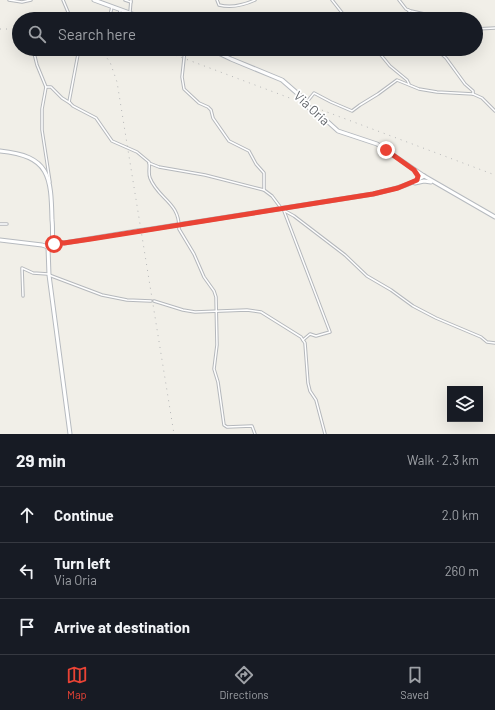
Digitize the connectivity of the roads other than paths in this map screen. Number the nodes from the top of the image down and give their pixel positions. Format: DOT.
graph roads {
  1 [pos="9,0"];
  2 [pos="31,0"];
  3 [pos="63,0"];
  4 [pos="94,0"];
  5 [pos="125,0"];
  6 [pos="217,0"];
  7 [pos="255,0"];
  8 [pos="332,0"];
  9 [pos="399,0"];
  10 [pos="19,1"];
  11 [pos="131,1"];
  12 [pos="112,7"];
  13 [pos="406,8"];
  14 [pos="121,10"];
  15 [pos="67,12"];
  16 [pos="111,12"];
  17 [pos="126,12"];
  18 [pos="129,12"];
  19 [pos="341,12"];
  20 [pos="410,12"];
  21 [pos="416,12"];
  22 [pos="495,28"];
  23 [pos="483,29"];
  24 [pos="34,56"];
  25 [pos="77,56"];
  26 [pos="184,56"];
  27 [pos="224,56"];
  28 [pos="382,56"];
  29 [pos="444,56"];
  30 [pos="409,84"];
  31 [pos="46,87"];
  32 [pos="473,94"];
  33 [pos="70,103"];
  34 [pos="306,103"];
  35 [pos="495,111"];
  36 [pos="0,151"];
  37 [pos="149,163"];
  38 [pos="414,170"];
  39 [pos="424,177"];
  40 [pos="415,182"];
  41 [pos="421,182"];
  42 [pos="434,183"];
  43 [pos="50,184"];
  44 [pos="398,188"];
  45 [pos="264,190"];
  46 [pos="283,209"];
  47 [pos="495,217"];
  48 [pos="0,224"];
  49 [pos="7,224"];
  50 [pos="179,225"];
  51 [pos="52,233"];
  52 [pos="0,240"];
  53 [pos="48,242"];
  54 [pos="53,242"];
  55 [pos="64,243"];
  56 [pos="37,245"];
  57 [pos="48,247"];
  58 [pos="53,247"];
  59 [pos="49,259"];
  60 [pos="49,274"];
  61 [pos="23,296"];
  62 [pos="217,311"];
  63 [pos="303,340"];
  64 [pos="495,343"];
  65 [pos="70,434"];
  66 [pos="255,434"];
  67 [pos="324,434"];
  1 -- 10 [label="street"];
  2 -- 10 [label="street"];
  3 -- 15 [label="street"];
  4 -- 12 [label="main road"];
  5 -- 11 [label="street"];
  6 -- 7 [label="street"];
  8 -- 19 [label="street"];
  9 -- 13 [label="street"];
  11 -- 18 [label="street"];
  12 -- 14 [label="main road"];
  12 -- 16 [label="street"];
  13 -- 20 [label="street"];
  13 -- 21 [label="street"];
  14 -- 17 [label="main road"];
  22 -- 23 [label="street"];
  24 -- 31 [label="street"];
  25 -- 33 [label="street"];
  26 -- 45 [label="street"];
  27 -- 34 [label="main road, Via Oria"];
  28 -- 30 [label="street"];
  29 -- 32 [label="street"];
  30 -- 32 [label="street"];
  30 -- 34 [label="street"];
  31 -- 33 [label="street"];
  31 -- 43 [label="street"];
  32 -- 35 [label="street"];
  33 -- 37 [label="street"];
  34 -- 38 [label="main road, Via Oria"];
  36 -- 43 [label="main road"];
  37 -- 45 [label="street"];
  37 -- 50 [label="street"];
  38 -- 39 [label="main road, Via Oria"];
  38 -- 40 [label="main road"];
  39 -- 40 [label="main road"];
  39 -- 41 [label="main road"];
  39 -- 42 [label="main road, Via Oria"];
  40 -- 44 [label="main road"];
  41 -- 42 [label="main road"];
  41 -- 44 [label="main road"];
  42 -- 47 [label="main road, Via Oria"];
  43 -- 51 [label="main road"];
  44 -- 46 [label="main road"];
  45 -- 46 [label="street"];
  46 -- 50 [label="main road"];
  46 -- 63 [label="street"];
  46 -- 64 [label="street"];
  48 -- 49 [label="street"];
  50 -- 55 [label="main road, bridge"];
  50 -- 62 [label="street"];
  51 -- 53 [label="main road"];
  51 -- 54 [label="main road"];
  52 -- 56 [label="main road"];
  53 -- 54 [label="main road"];
  53 -- 56 [label="main road"];
  53 -- 57 [label="main road"];
  54 -- 55 [label="main road"];
  54 -- 58 [label="main road"];
  55 -- 58 [label="main road"];
  56 -- 57 [label="main road"];
  57 -- 58 [label="main road"];
  57 -- 59 [label="main road"];
  58 -- 59 [label="main road"];
  59 -- 60 [label="main road"];
  60 -- 61 [label="street"];
  60 -- 62 [label="street"];
  60 -- 65 [label="main road"];
  62 -- 63 [label="street"];
  62 -- 66 [label="street"];
  63 -- 67 [label="street"];
}
